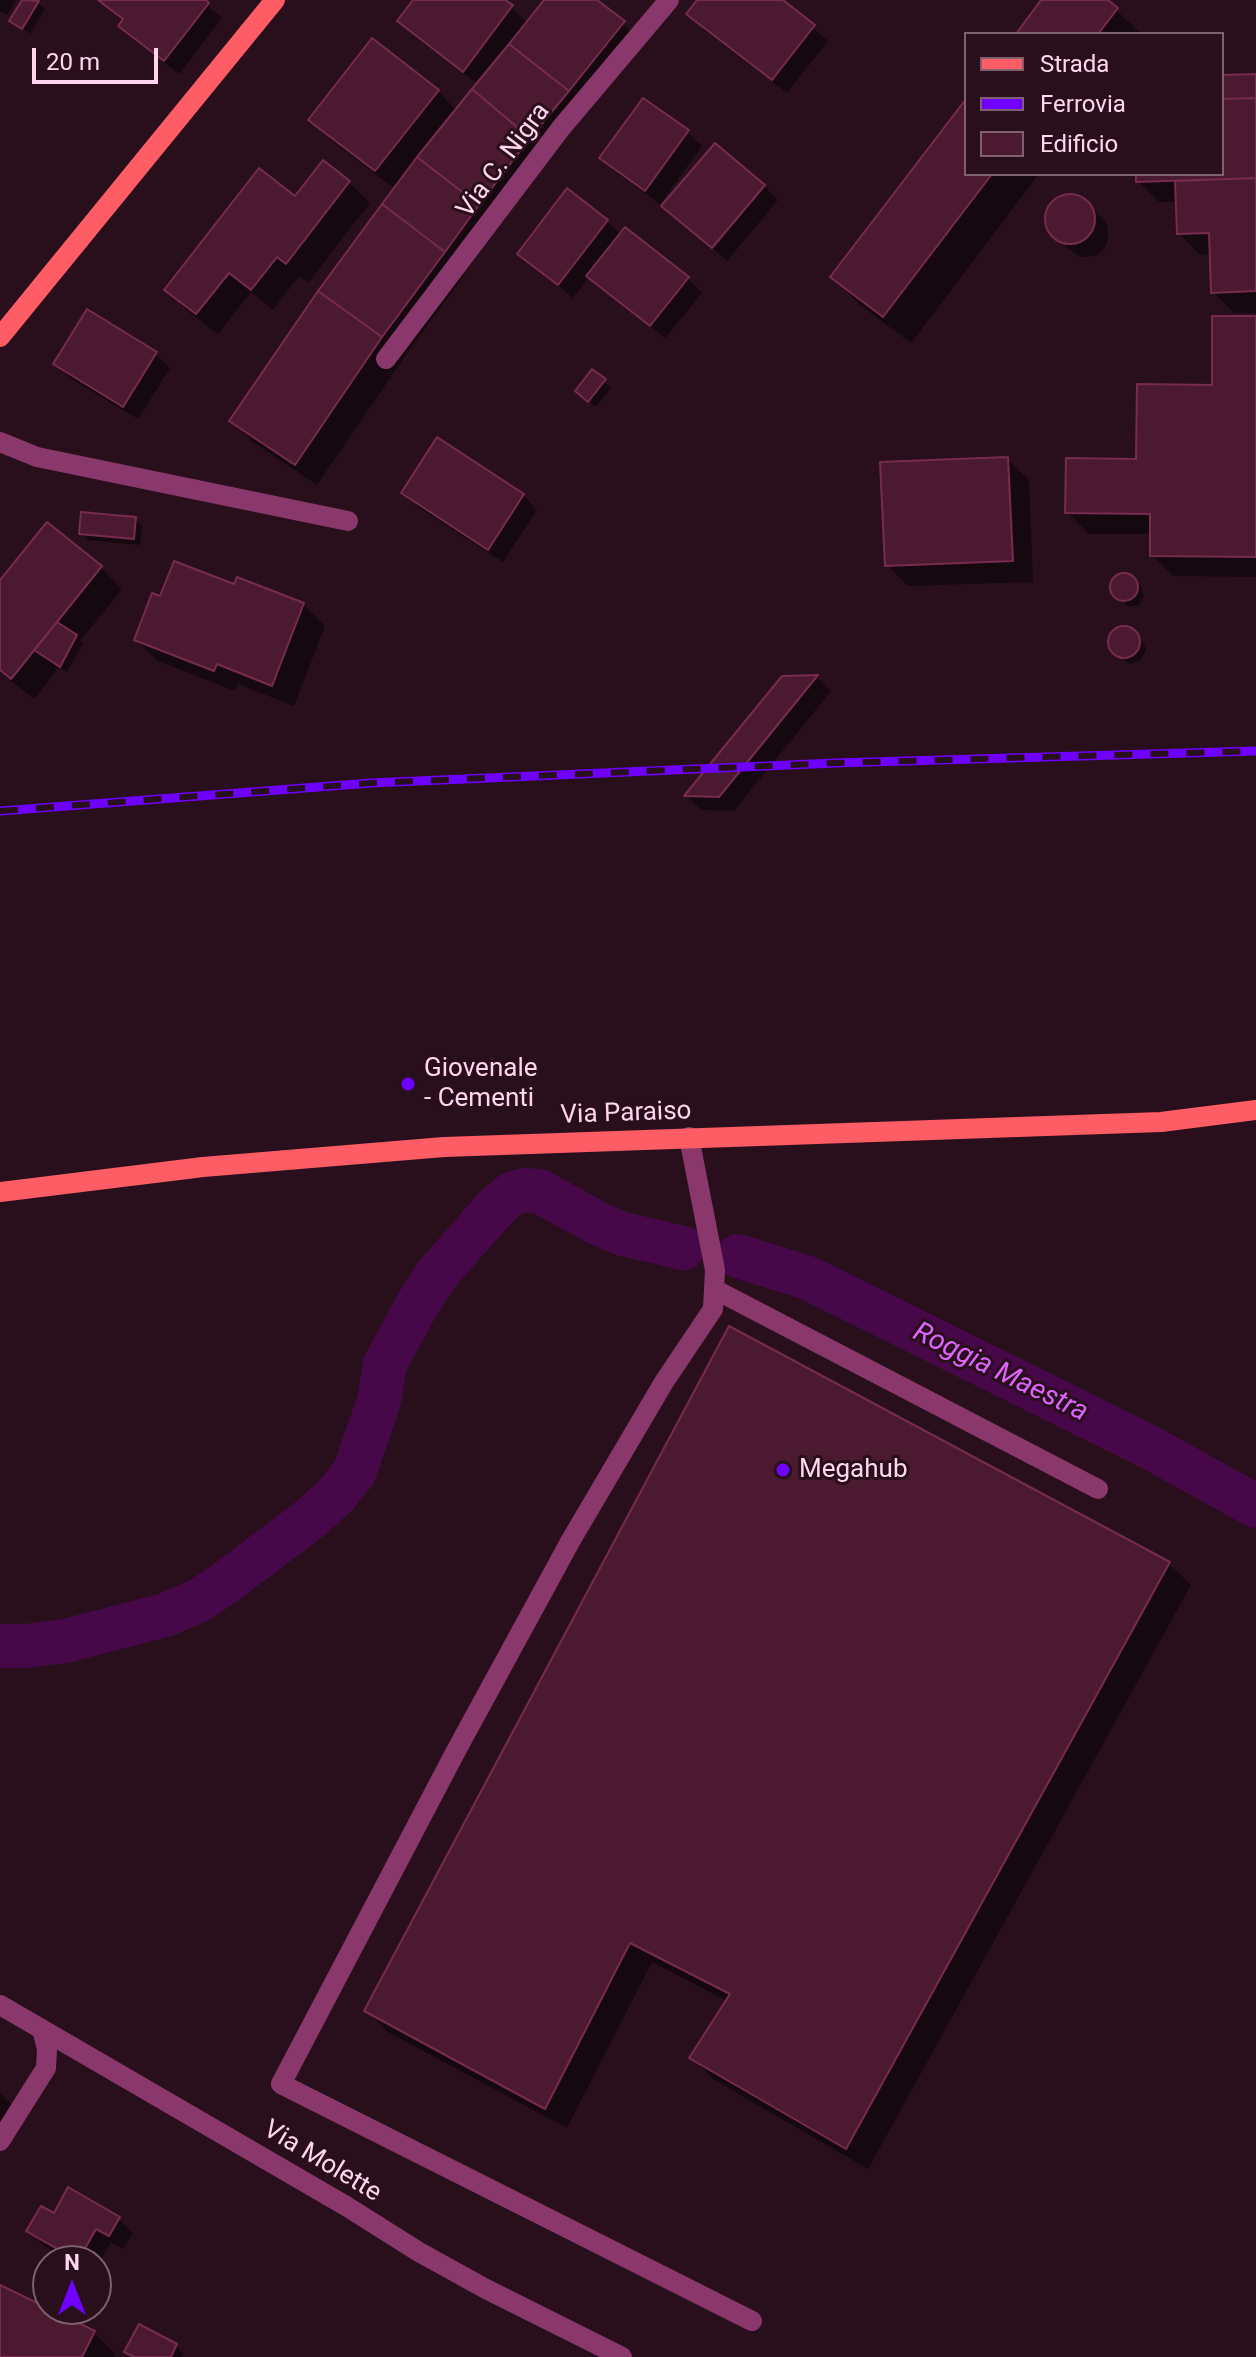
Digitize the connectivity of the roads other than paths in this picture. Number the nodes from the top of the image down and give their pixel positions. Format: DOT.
graph roads {
  1 [pos="275,0"];
  2 [pos="669,0"];
  3 [pos="0,337"];
  4 [pos="386,359"];
  5 [pos="0,442"];
  6 [pos="348,521"];
  7 [pos="1256,1110"];
  8 [pos="689,1137"];
  9 [pos="0,1192"];
  10 [pos="714,1289"];
  11 [pos="1098,1489"];
  12 [pos="0,2005"];
  13 [pos="42,2029"];
  14 [pos="0,2141"];
  15 [pos="752,2321"];
  16 [pos="622,2357"];
  1 -- 3 [label="main road"];
  2 -- 4 [label="street, Via C. Nigra"];
  5 -- 6 [label="street"];
  7 -- 8 [label="main road, Via Paraiso"];
  8 -- 9 [label="main road, Via Paraiso"];
  8 -- 10 [label="street"];
  10 -- 11 [label="street"];
  10 -- 15 [label="street"];
  12 -- 13 [label="street, Via Molette"];
  13 -- 14 [label="street"];
  13 -- 16 [label="street, Via Molette"];
}
